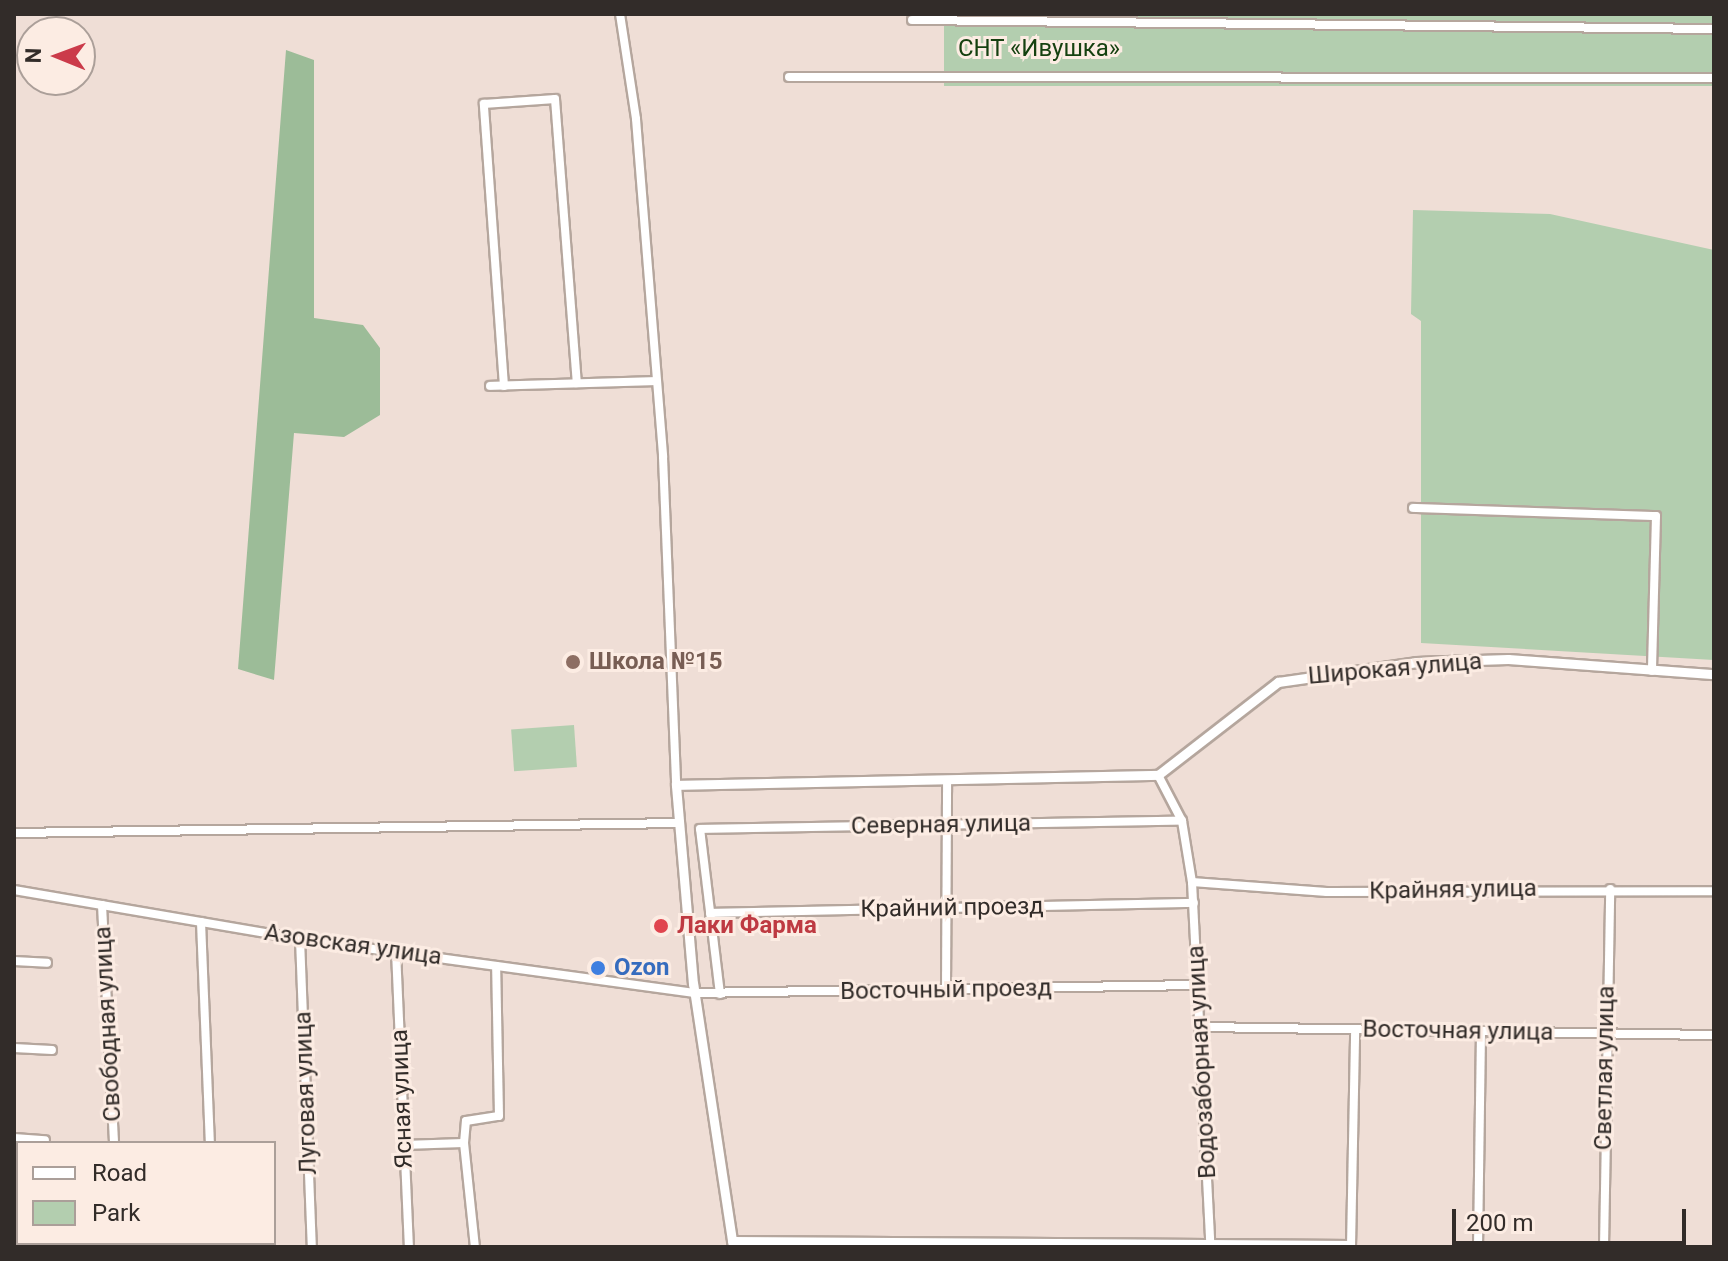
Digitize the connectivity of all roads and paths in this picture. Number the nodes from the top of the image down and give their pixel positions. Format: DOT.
graph roads {
  1 [pos="620,14"];
  2 [pos="912,20"];
  3 [pos="1714,29"];
  4 [pos="789,77"];
  5 [pos="1714,78"];
  6 [pos="654,381"];
  7 [pos="577,383"];
  8 [pos="490,386"];
  9 [pos="504,386"];
  10 [pos="1413,508"];
  11 [pos="1652,671"];
  12 [pos="1714,674"];
  13 [pos="1158,775"];
  14 [pos="947,781"];
  15 [pos="676,785"];
  16 [pos="1182,821"];
  17 [pos="678,823"];
  18 [pos="943,826"];
  19 [pos="14,833"];
  20 [pos="1192,882"];
  21 [pos="1610,889"];
  22 [pos="14,890"];
  23 [pos="1714,891"];
  24 [pos="1194,903"];
  25 [pos="102,905"];
  26 [pos="943,908"];
  27 [pos="710,913"];
  28 [pos="201,922"];
  29 [pos="300,939"];
  30 [pos="396,951"];
  31 [pos="14,961"];
  32 [pos="47,963"];
  33 [pos="496,966"];
  34 [pos="1199,985"];
  35 [pos="946,990"];
  36 [pos="694,993"];
  37 [pos="720,994"];
  38 [pos="1202,1027"];
  39 [pos="1355,1030"];
  40 [pos="1481,1031"];
  41 [pos="1604,1033"];
  42 [pos="1714,1035"];
  43 [pos="14,1048"];
  44 [pos="52,1050"];
  45 [pos="14,1138"];
  46 [pos="45,1140"];
  47 [pos="114,1141"];
  48 [pos="210,1141"];
  49 [pos="464,1143"];
  50 [pos="403,1145"];
  51 [pos="1210,1242"];
  52 [pos="733,1244"];
  53 [pos="1160,1245"];
  54 [pos="1351,1246"];
  55 [pos="312,1247"];
  56 [pos="409,1247"];
  57 [pos="475,1247"];
  58 [pos="1478,1247"];
  59 [pos="1604,1247"];
  1 -- 6 [label="street"];
  2 -- 3 [label="street"];
  4 -- 5 [label="street"];
  6 -- 7 [label="street"];
  6 -- 15 [label="street"];
  7 -- 9 [label="street"];
  7 -- 9 [label="street"];
  8 -- 9 [label="street"];
  10 -- 11 [label="street"];
  11 -- 12 [label="street, Широкая улица"];
  11 -- 13 [label="street, Широкая улица"];
  13 -- 14 [label="street"];
  13 -- 16 [label="street, Водозаборная улица"];
  14 -- 15 [label="street"];
  14 -- 18 [label="street"];
  15 -- 17 [label="street"];
  16 -- 18 [label="street, Северная улица"];
  16 -- 20 [label="street, Водозаборная улица"];
  17 -- 19 [label="street"];
  17 -- 36 [label="street"];
  18 -- 26 [label="street"];
  18 -- 27 [label="street, Северная улица"];
  20 -- 21 [label="street, Крайняя улица"];
  20 -- 24 [label="street, Водозаборная улица"];
  21 -- 23 [label="street, Крайняя улица"];
  21 -- 41 [label="street, Светлая улица"];
  22 -- 25 [label="street, Азовская улица"];
  24 -- 26 [label="street, Крайний проезд"];
  24 -- 34 [label="street, Водозаборная улица"];
  25 -- 28 [label="street, Азовская улица"];
  25 -- 47 [label="street, Свободная улица"];
  26 -- 27 [label="street, Крайний проезд"];
  26 -- 35 [label="street"];
  27 -- 37 [label="street"];
  28 -- 29 [label="street, Азовская улица"];
  28 -- 48 [label="street"];
  29 -- 30 [label="street, Азовская улица"];
  29 -- 55 [label="street, Луговая улица"];
  30 -- 33 [label="street, Азовская улица"];
  30 -- 50 [label="street, Ясная улица"];
  31 -- 32 [label="street"];
  33 -- 36 [label="street, Азовская улица"];
  33 -- 49 [label="street"];
  34 -- 35 [label="street, Восточный проезд"];
  34 -- 38 [label="street, Водозаборная улица"];
  35 -- 37 [label="street, Восточный проезд"];
  36 -- 37 [label="street, Восточный проезд"];
  36 -- 52 [label="street"];
  38 -- 39 [label="street, Восточная улица"];
  38 -- 51 [label="street, Водозаборная улица"];
  39 -- 40 [label="street, Восточная улица"];
  39 -- 54 [label="street"];
  40 -- 41 [label="street, Восточная улица"];
  40 -- 58 [label="street"];
  41 -- 42 [label="street, Восточная улица"];
  41 -- 59 [label="street, Светлая улица"];
  43 -- 44 [label="street"];
  45 -- 46 [label="street"];
  49 -- 50 [label="street"];
  49 -- 57 [label="street"];
  50 -- 56 [label="street, Ясная улица"];
  51 -- 53 [label="street"];
  51 -- 54 [label="street"];
  52 -- 53 [label="street"];
}
